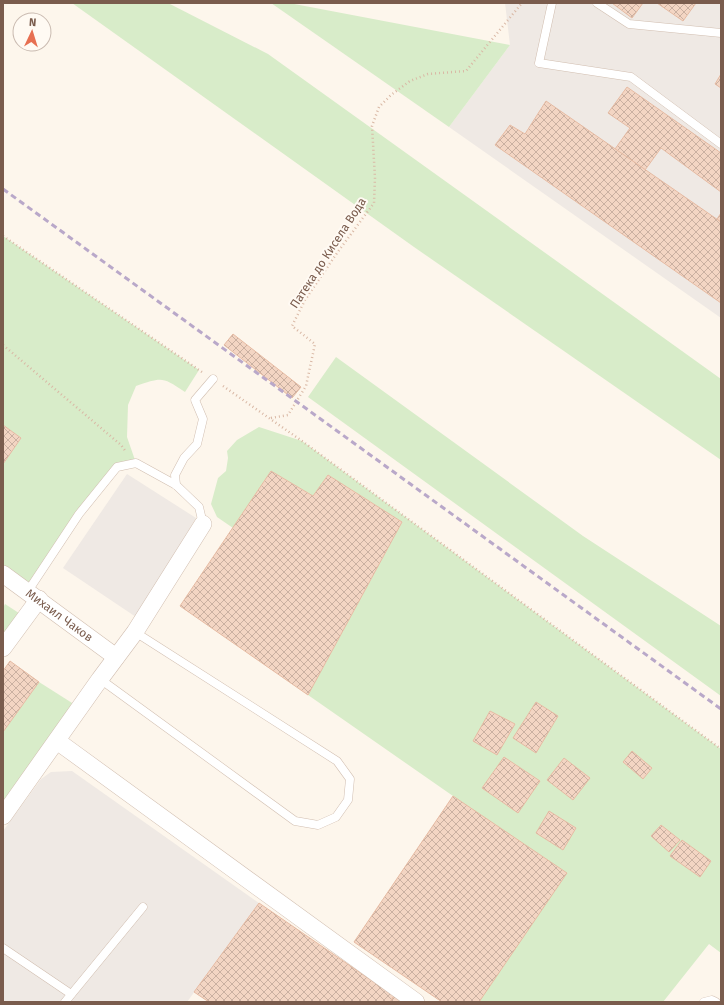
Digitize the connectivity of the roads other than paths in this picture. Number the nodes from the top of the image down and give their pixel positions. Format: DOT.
graph roads {
  1 [pos="552,3"];
  2 [pos="597,3"];
  3 [pos="721,33"];
  4 [pos="721,144"];
  5 [pos="213,379"];
  6 [pos="176,485"];
  7 [pos="203,524"];
  8 [pos="3,574"];
  9 [pos="33,595"];
  10 [pos="135,632"];
  11 [pos="3,648"];
  12 [pos="116,657"];
  13 [pos="100,679"];
  14 [pos="57,741"];
  15 [pos="3,816"];
  16 [pos="143,907"];
  17 [pos="3,948"];
  18 [pos="71,994"];
  19 [pos="65,1002"];
  20 [pos="416,1002"];
  21 [pos="704,1002"];
  22 [pos="716,1002"];
  1 -- 4 [label="lane"];
  2 -- 3 [label="lane"];
  5 -- 6 [label="lane"];
  6 -- 7 [label="lane"];
  6 -- 9 [label="lane"];
  7 -- 10 [label="street"];
  8 -- 9 [label="street, Михаил Чаков"];
  9 -- 11 [label="street"];
  9 -- 12 [label="street, Михаил Чаков"];
  10 -- 12 [label="street"];
  10 -- 13 [label="lane"];
  12 -- 13 [label="street"];
  13 -- 14 [label="street"];
  14 -- 15 [label="street"];
  14 -- 20 [label="street"];
  16 -- 18 [label="lane"];
  17 -- 18 [label="lane"];
  18 -- 19 [label="lane"];
  21 -- 22 [label="lane"];
}
